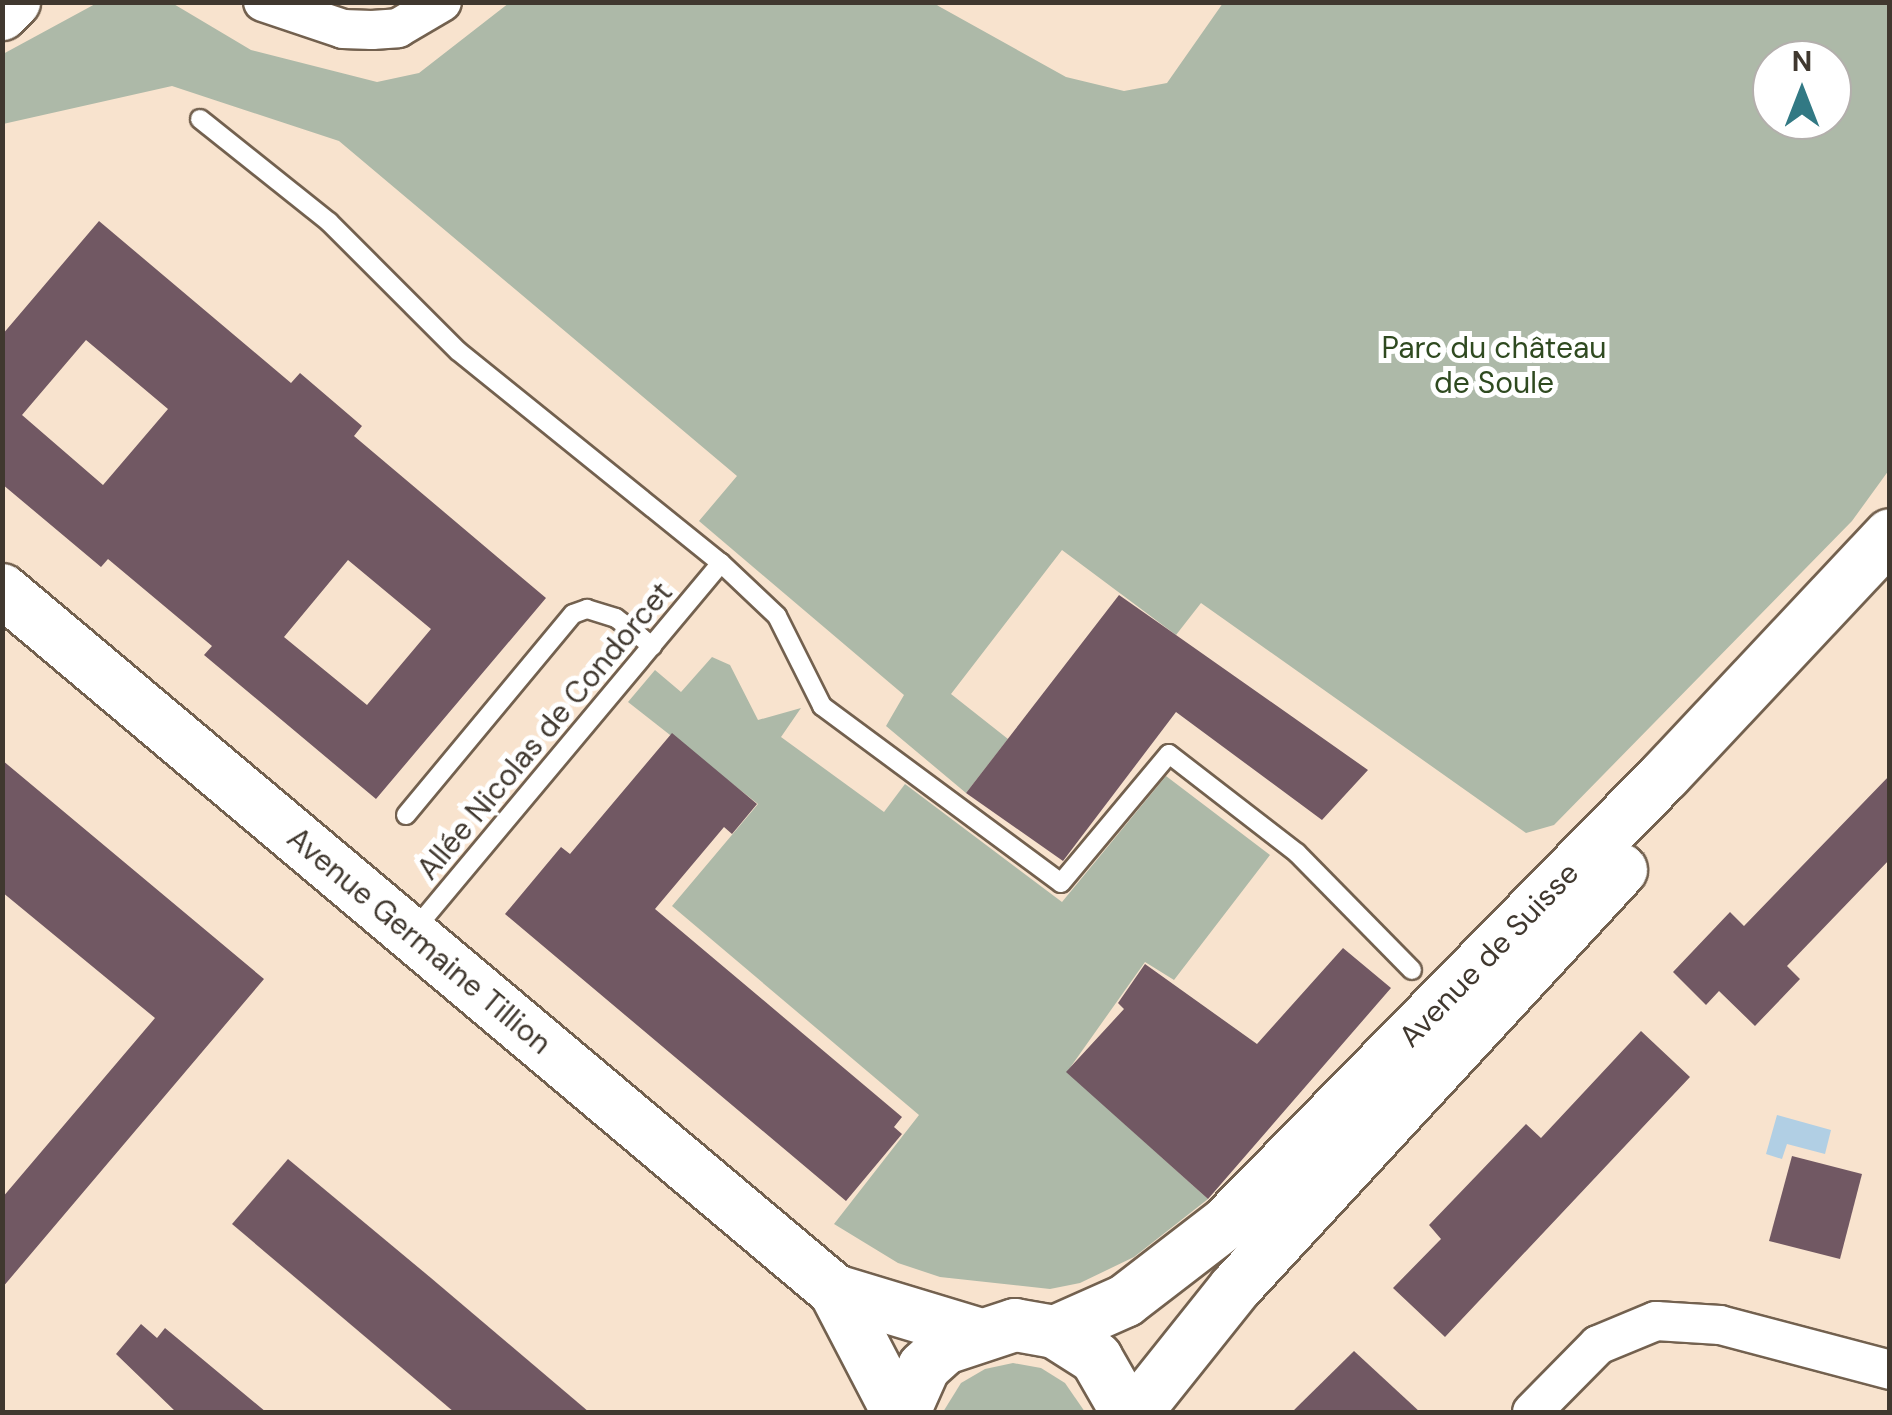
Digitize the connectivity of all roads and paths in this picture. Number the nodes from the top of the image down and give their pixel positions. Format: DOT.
graph roads {
  1 [pos="14,2"];
  2 [pos="263,2"];
  3 [pos="442,2"];
  4 [pos="2,14"];
  5 [pos="200,119"];
  6 [pos="1890,534"];
  7 [pos="722,563"];
  8 [pos="1890,583"];
  9 [pos="2,590"];
  10 [pos="652,646"];
  11 [pos="406,815"];
  12 [pos="410,934"];
  13 [pos="1412,970"];
  14 [pos="836,1292"];
  15 [pos="1055,1332"];
  16 [pos="974,1333"];
  17 [pos="1890,1370"];
  18 [pos="901,1412"];
  19 [pos="1127,1412"];
  20 [pos="1136,1412"];
  21 [pos="1532,1412"];
  1 -- 4 [label="street"];
  2 -- 3 [label="street"];
  5 -- 7 [label="lane"];
  6 -- 15 [label="street, Avenue de Suisse"];
  7 -- 10 [label="lane, Allée Nicolas de Condorcet"];
  7 -- 13 [label="lane"];
  8 -- 20 [label="street, Avenue de Suisse"];
  9 -- 12 [label="street, Avenue Germaine Tillion"];
  10 -- 11 [label="lane"];
  10 -- 12 [label="lane, Allée Nicolas de Condorcet"];
  12 -- 14 [label="street, Avenue Germaine Tillion"];
  14 -- 16 [label="street, Avenue Germaine Tillion"];
  14 -- 18 [label="street, Avenue Germaine Tillion"];
  15 -- 16 [label="street"];
  15 -- 19 [label="street"];
  16 -- 18 [label="street"];
  17 -- 21 [label="street"];
}
